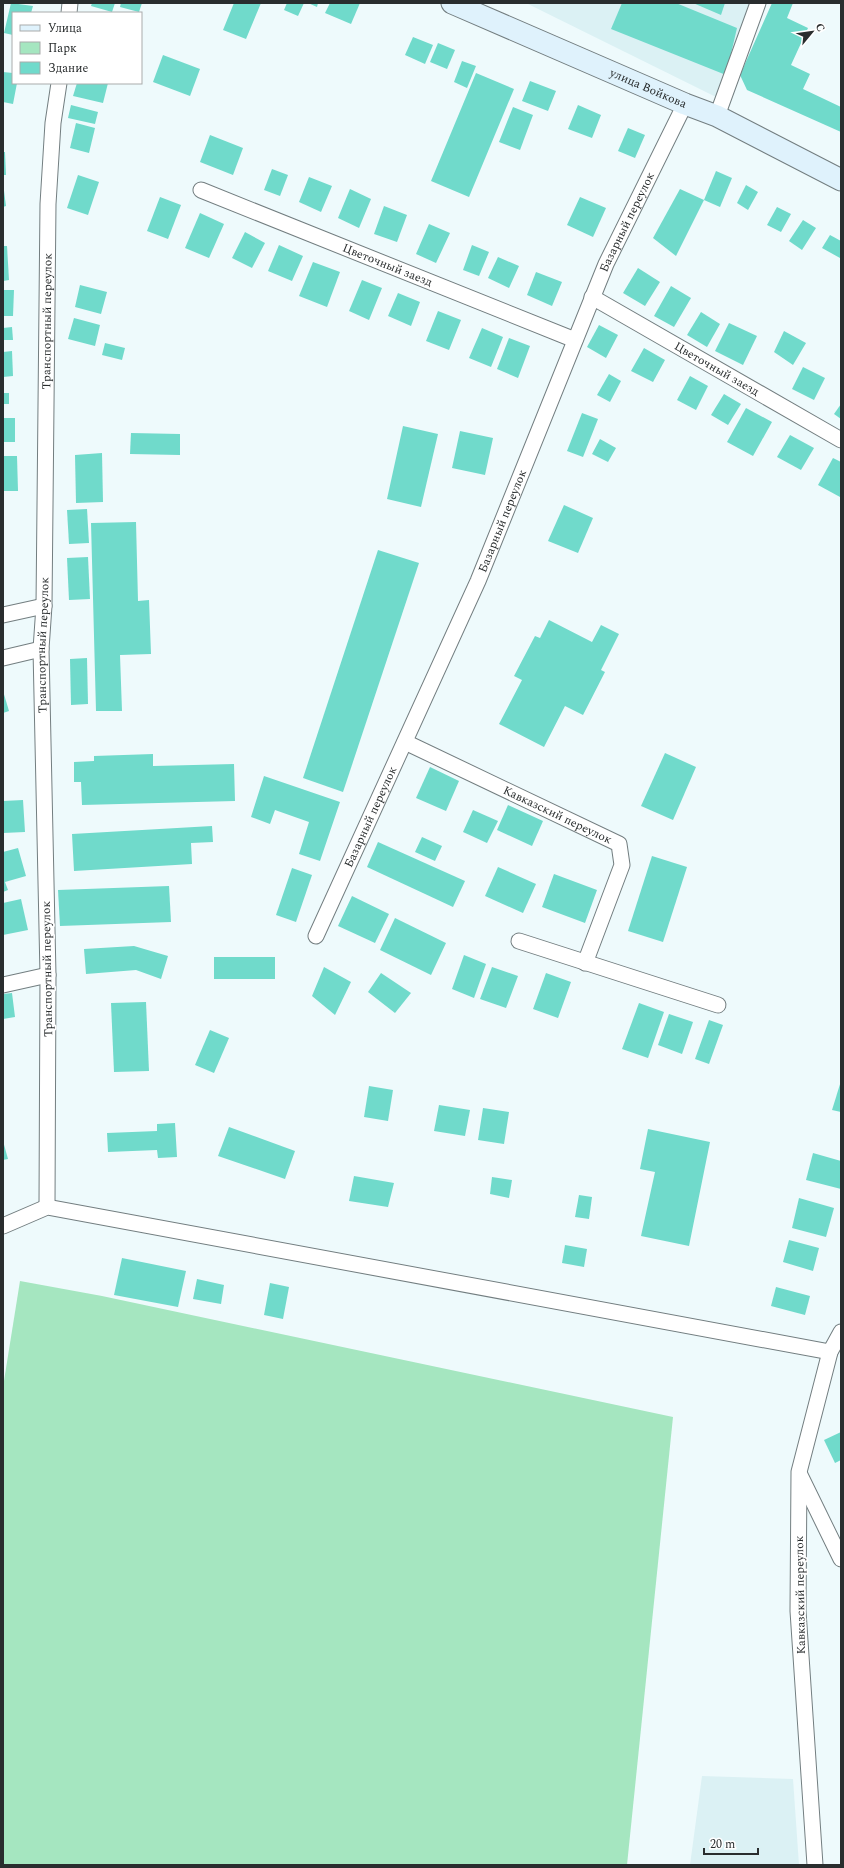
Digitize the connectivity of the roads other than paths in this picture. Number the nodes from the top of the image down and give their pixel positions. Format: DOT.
graph roads {
  1 [pos="452,3"];
  2 [pos="758,3"];
  3 [pos="59,84"];
  4 [pos="685,104"];
  5 [pos="718,116"];
  6 [pos="841,180"];
  7 [pos="201,190"];
  8 [pos="592,297"];
  9 [pos="575,340"];
  10 [pos="841,440"];
  11 [pos="44,606"];
  12 [pos="3,615"];
  13 [pos="41,649"];
  14 [pos="3,658"];
  15 [pos="404,742"];
  16 [pos="316,936"];
  17 [pos="519,941"];
  18 [pos="585,963"];
  19 [pos="48,975"];
  20 [pos="3,985"];
  21 [pos="718,1005"];
  22 [pos="47,1207"];
  23 [pos="3,1226"];
  24 [pos="841,1332"];
  25 [pos="830,1352"];
  26 [pos="799,1472"];
  27 [pos="841,1559"];
  28 [pos="815,1865"];
  1 -- 4 [label="street, улица Войкова"];
  2 -- 5 [label="street"];
  3 -- 11 [label="street, Транспортный переулок"];
  4 -- 5 [label="street, улица Войкова"];
  4 -- 8 [label="street, Базарный переулок"];
  5 -- 6 [label="street, улица Войкова"];
  7 -- 9 [label="street, Цветочный заезд"];
  8 -- 9 [label="street, Базарный переулок"];
  8 -- 10 [label="street, Цветочный заезд"];
  9 -- 15 [label="street, Базарный переулок"];
  11 -- 12 [label="street"];
  11 -- 13 [label="street, Транспортный переулок"];
  13 -- 14 [label="street"];
  13 -- 19 [label="street, Транспортный переулок"];
  15 -- 16 [label="street, Базарный переулок"];
  15 -- 18 [label="street, Кавказский переулок"];
  17 -- 18 [label="street"];
  18 -- 21 [label="street"];
  19 -- 20 [label="street"];
  19 -- 22 [label="street, Транспортный переулок"];
  22 -- 23 [label="street"];
  22 -- 25 [label="street"];
  24 -- 25 [label="street, Кавказский переулок"];
  25 -- 26 [label="street, Кавказский переулок"];
  26 -- 27 [label="street"];
  26 -- 28 [label="street, Кавказский переулок"];
}
